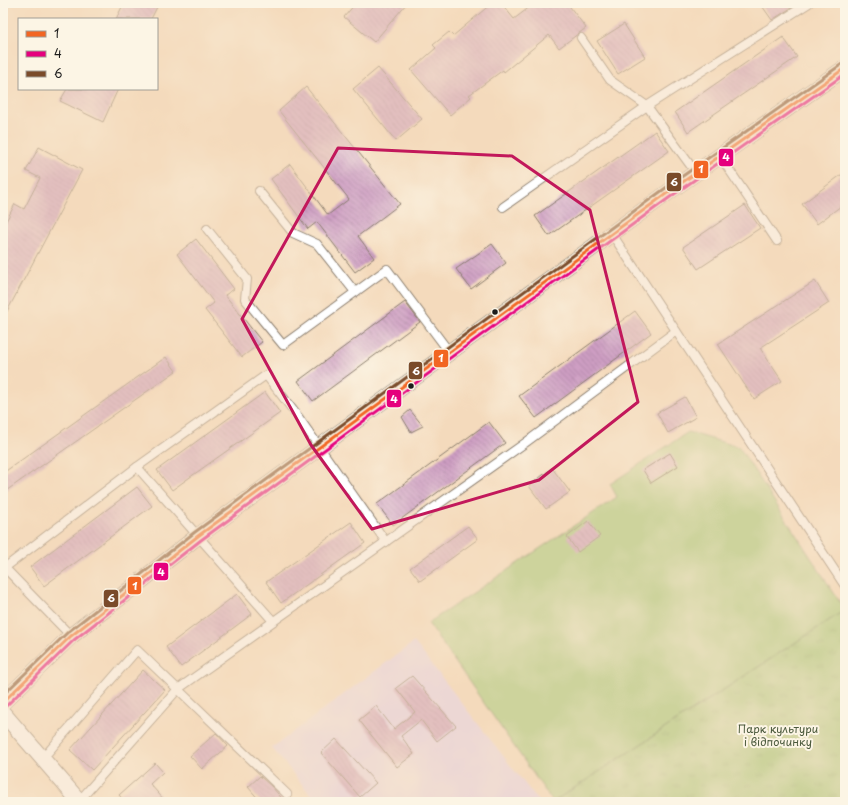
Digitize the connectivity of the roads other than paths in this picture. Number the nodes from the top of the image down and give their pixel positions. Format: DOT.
graph roads {
  1 [pos="809,3"];
  2 [pos="581,38"];
  3 [pos="845,68"];
  4 [pos="647,106"];
  5 [pos="720,156"];
  6 [pos="696,173"];
  7 [pos="259,190"];
  8 [pos="503,207"];
  9 [pos="207,229"];
  10 [pos="612,234"];
  11 [pos="777,240"];
  12 [pos="355,292"];
  13 [pos="676,331"];
  14 [pos="450,353"];
  15 [pos="319,447"];
  16 [pos="137,467"];
  17 [pos="198,536"];
  18 [pos="386,542"];
  19 [pos="4,568"];
  20 [pos="845,586"];
  21 [pos="273,621"];
  22 [pos="71,636"];
  23 [pos="178,689"];
  24 [pos="3,702"];
  25 [pos="3,713"];
  26 [pos="43,758"];
  27 [pos="288,794"];
  28 [pos="80,801"];
  1 -- 4 [label="lane"];
  2 -- 4 [label="lane"];
  3 -- 5 [label="street"];
  4 -- 6 [label="lane"];
  4 -- 8 [label="lane"];
  5 -- 6 [label="street"];
  5 -- 11 [label="lane"];
  6 -- 10 [label="street"];
  7 -- 12 [label="lane"];
  9 -- 12 [label="lane"];
  10 -- 13 [label="lane"];
  10 -- 14 [label="street"];
  12 -- 14 [label="lane"];
  13 -- 18 [label="lane"];
  13 -- 20 [label="lane"];
  14 -- 15 [label="street"];
  15 -- 16 [label="lane"];
  15 -- 17 [label="street"];
  15 -- 18 [label="lane"];
  16 -- 17 [label="lane"];
  16 -- 19 [label="lane"];
  17 -- 21 [label="lane"];
  17 -- 22 [label="street"];
  18 -- 21 [label="lane"];
  19 -- 22 [label="lane"];
  21 -- 23 [label="lane"];
  22 -- 24 [label="street"];
  23 -- 26 [label="lane"];
  23 -- 27 [label="lane"];
  23 -- 28 [label="lane"];
  25 -- 26 [label="street"];
  26 -- 28 [label="street"];
}
